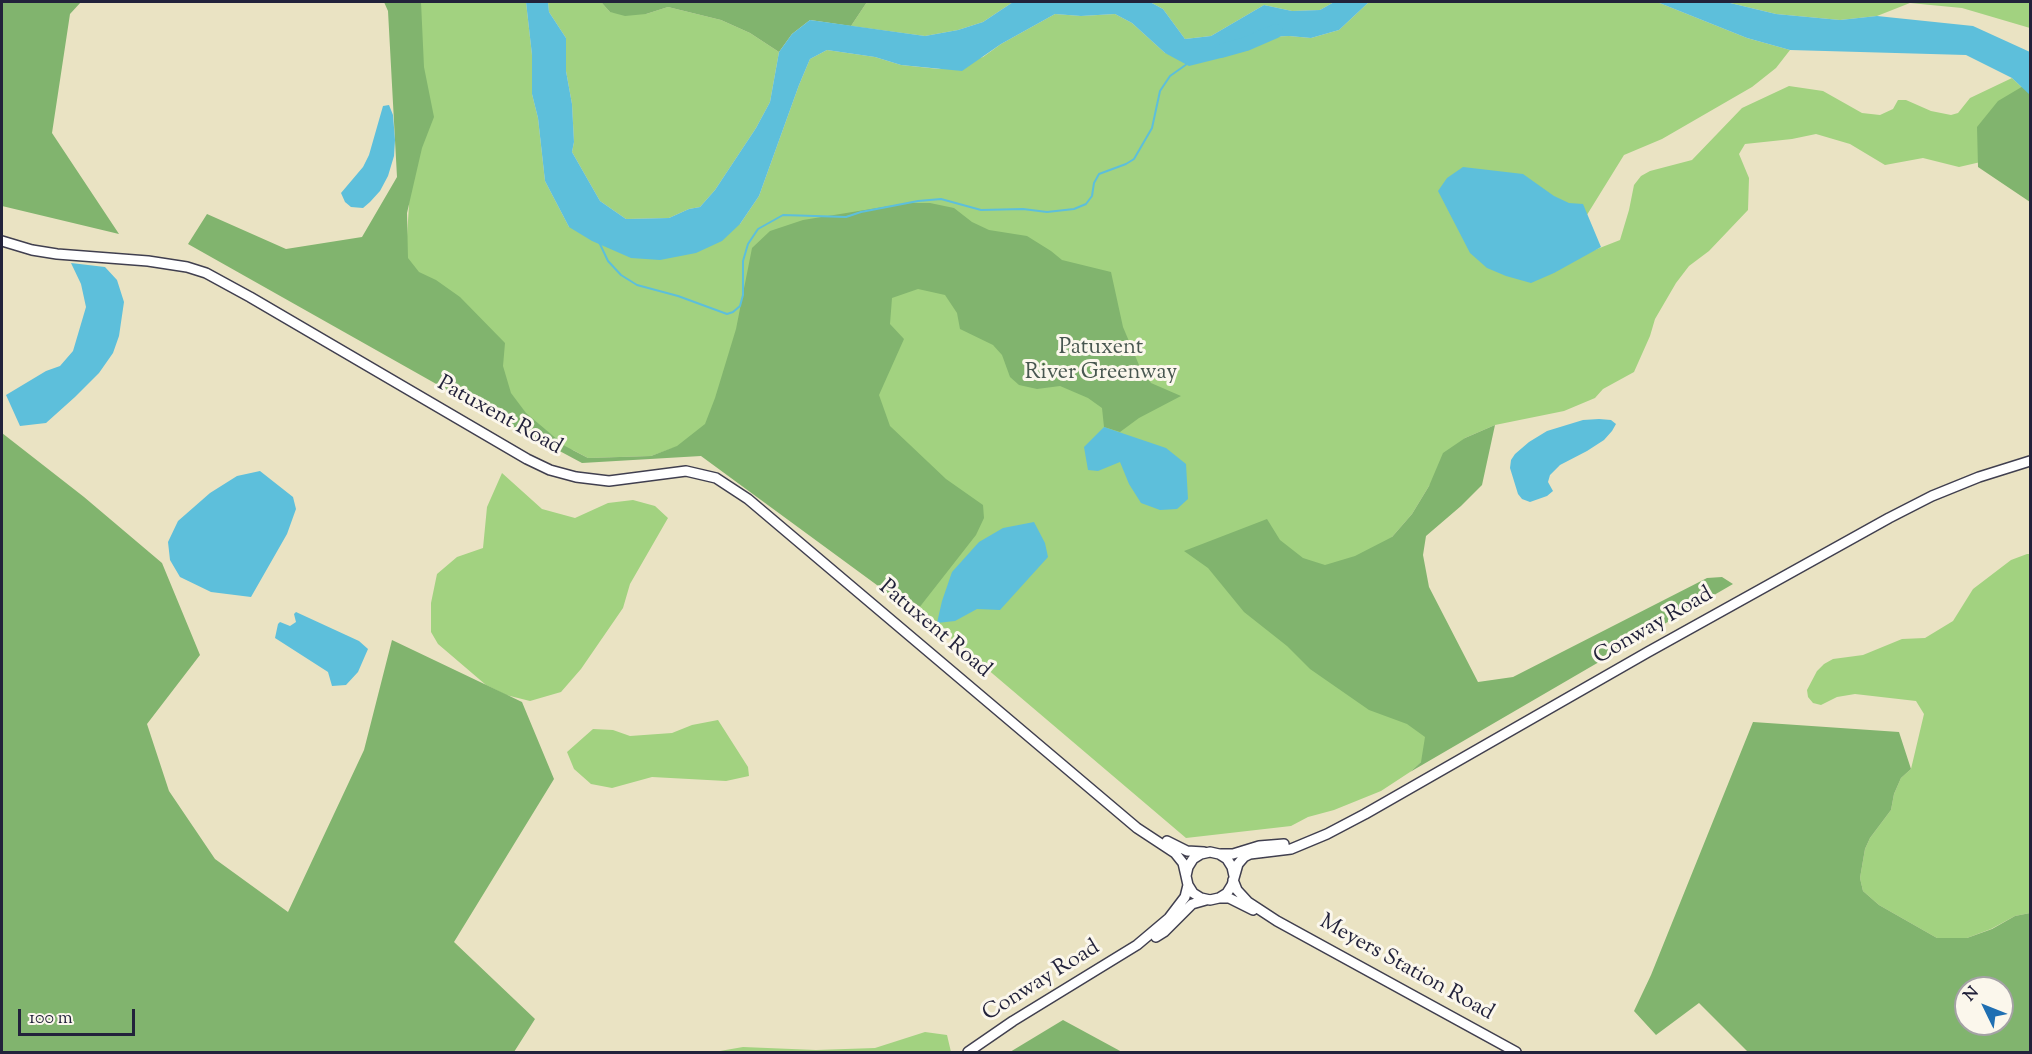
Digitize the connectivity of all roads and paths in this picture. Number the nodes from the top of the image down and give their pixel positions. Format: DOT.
graph roads {
  1 [pos="2,241"];
  2 [pos="2031,461"];
  3 [pos="1137,828"];
  4 [pos="1304,844"];
  5 [pos="1215,853"];
  6 [pos="1234,878"];
  7 [pos="1187,881"];
  8 [pos="1215,899"];
  9 [pos="1277,921"];
  10 [pos="1137,945"];
  11 [pos="969,1053"];
  12 [pos="1516,1053"];
  1 -- 3 [label="street, Patuxent Road"];
  2 -- 4 [label="street, Conway Road"];
  3 -- 5 [label="street, Patuxent Road"];
  3 -- 7 [label="street, Patuxent Road"];
  4 -- 5 [label="street, Conway Road"];
  4 -- 6 [label="street, Conway Road"];
  5 -- 6 [label="street"];
  5 -- 7 [label="street, Conway Road"];
  6 -- 8 [label="street, Conway Road"];
  6 -- 9 [label="street, Meyers Station Road"];
  7 -- 8 [label="street"];
  7 -- 10 [label="street, Conway Road"];
  8 -- 9 [label="street, Meyers Station Road"];
  8 -- 10 [label="street, Conway Road"];
  9 -- 12 [label="street, Meyers Station Road"];
  10 -- 11 [label="street, Conway Road"];
}
